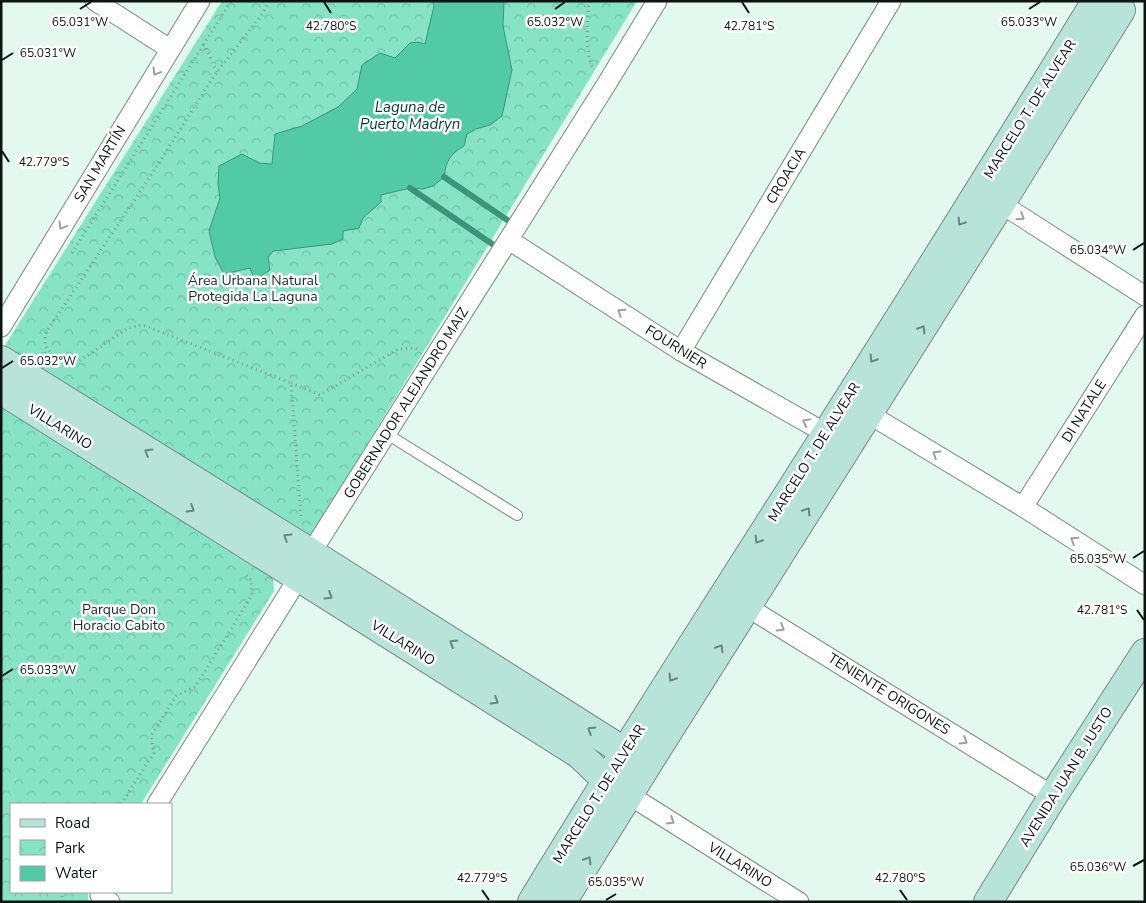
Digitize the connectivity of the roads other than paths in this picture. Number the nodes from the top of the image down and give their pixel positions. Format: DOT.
graph roads {
  1 [pos="95,1"];
  2 [pos="200,1"];
  3 [pos="657,1"];
  4 [pos="891,1"];
  5 [pos="1114,4"];
  6 [pos="170,49"];
  7 [pos="991,197"];
  8 [pos="509,240"];
  9 [pos="1145,296"];
  10 [pos="1145,315"];
  11 [pos="1,326"];
  12 [pos="681,351"];
  13 [pos="1,360"];
  14 [pos="1,390"];
  15 [pos="858,407"];
  16 [pos="387,434"];
  17 [pos="837,440"];
  18 [pos="1023,508"];
  19 [pos="517,515"];
  20 [pos="307,550"];
  21 [pos="299,577"];
  22 [pos="1145,585"];
  23 [pos="736,600"];
  24 [pos="1145,653"];
  25 [pos="636,758"];
  26 [pos="606,780"];
  27 [pos="629,795"];
  28 [pos="1053,796"];
  29 [pos="158,803"];
  30 [pos="532,902"];
  31 [pos="562,902"];
  32 [pos="799,902"];
  33 [pos="988,902"];
  1 -- 6 [label="street"];
  2 -- 6 [label="street, SAN MARTÍN"];
  3 -- 8 [label="street, GOBERNADOR ALEJANDRO MAIZ"];
  4 -- 12 [label="street, CROACIA"];
  5 -- 7 [label="street, MARCELO T. DE ALVEAR"];
  6 -- 11 [label="street, SAN MARTÍN, one-way"];
  7 -- 9 [label="street, one-way"];
  7 -- 15 [label="street, MARCELO T. DE ALVEAR"];
  12 -- 8 [label="street, FOURNIER, one-way"];
  8 -- 16 [label="street, GOBERNADOR ALEJANDRO MAIZ"];
  10 -- 18 [label="street, DI NATALE"];
  17 -- 12 [label="street, FOURNIER, one-way"];
  20 -- 13 [label="street, VILLARINO, one-way"];
  14 -- 21 [label="street, VILLARINO, one-way"];
  15 -- 17 [label="street, MARCELO T. DE ALVEAR"];
  18 -- 15 [label="street, one-way"];
  16 -- 19 [label="lane"];
  16 -- 20 [label="street, GOBERNADOR ALEJANDRO MAIZ"];
  17 -- 23 [label="street, MARCELO T. DE ALVEAR"];
  22 -- 18 [label="street, one-way"];
  20 -- 21 [label="street, GOBERNADOR ALEJANDRO MAIZ"];
  25 -- 20 [label="street, VILLARINO, one-way"];
  21 -- 26 [label="street, VILLARINO, one-way"];
  21 -- 29 [label="street, GOBERNADOR ALEJANDRO MAIZ"];
  23 -- 25 [label="street, MARCELO T. DE ALVEAR"];
  23 -- 28 [label="street, TENIENTE ORIGONES, one-way"];
  24 -- 28 [label="street, AVENIDA JUAN B. JUSTO"];
  25 -- 26 [label="street, MARCELO T. DE ALVEAR"];
  25 -- 27 [label="street, MARCELO T. DE ALVEAR"];
  26 -- 27 [label="street, VILLARINO"];
  26 -- 30 [label="street, MARCELO T. DE ALVEAR"];
  31 -- 27 [label="street, MARCELO T. DE ALVEAR, one-way"];
  27 -- 32 [label="street, VILLARINO, one-way"];
  28 -- 33 [label="street, AVENIDA JUAN B. JUSTO"];
}
